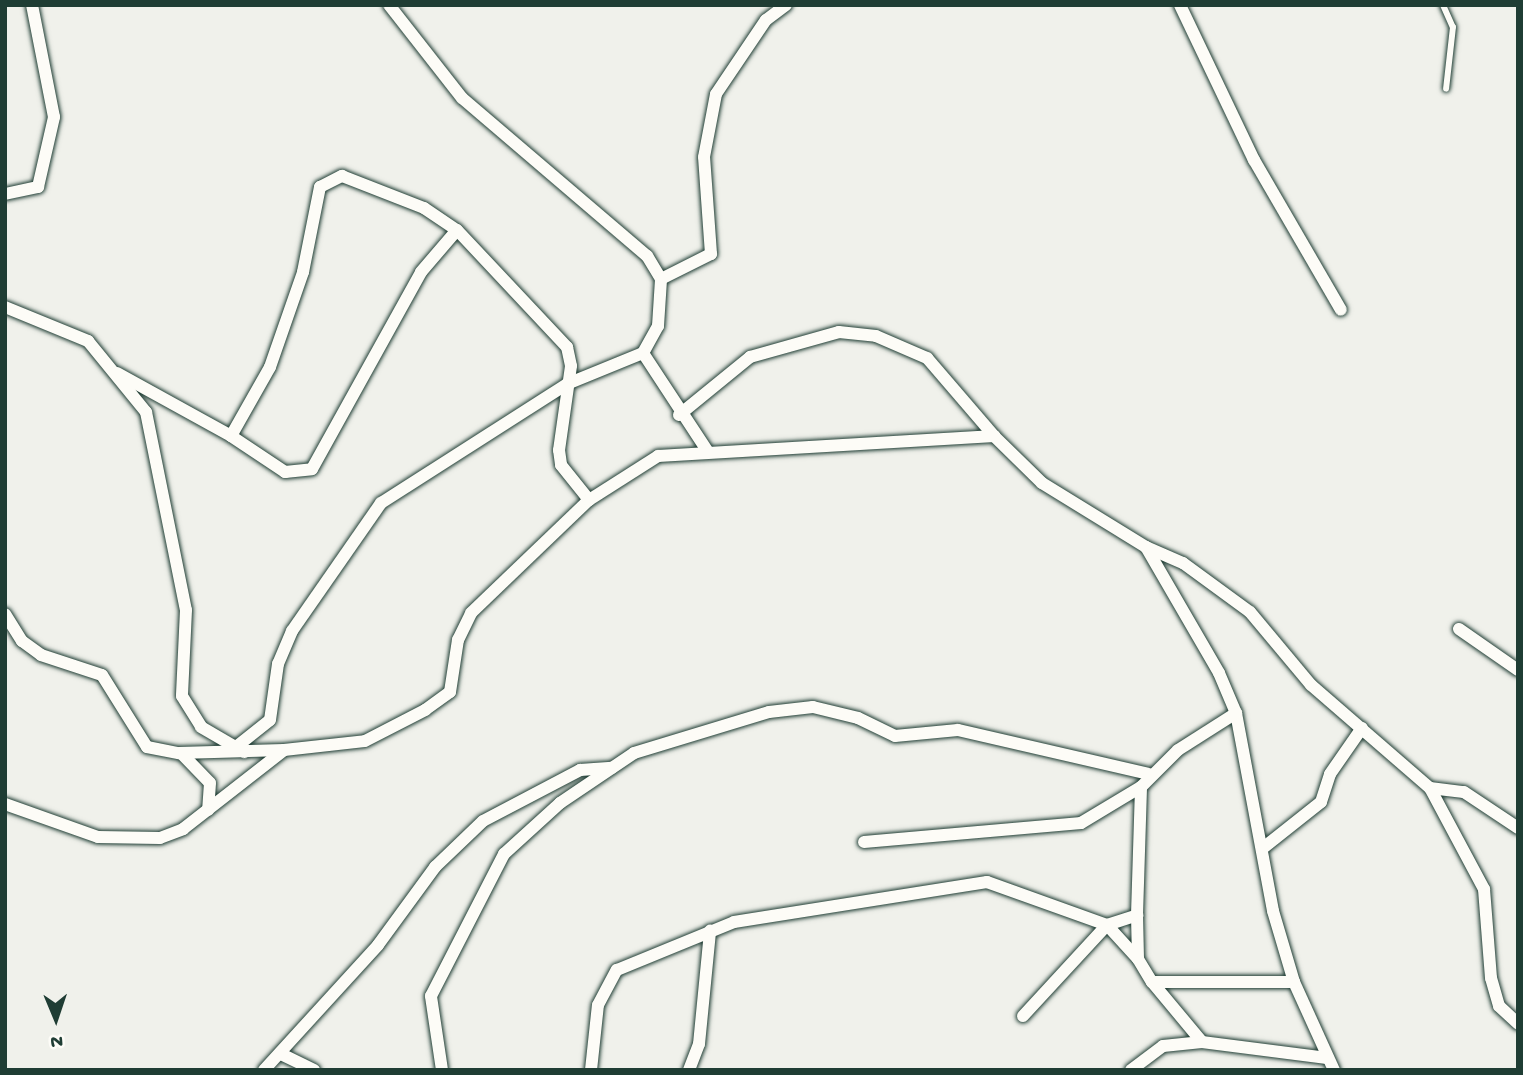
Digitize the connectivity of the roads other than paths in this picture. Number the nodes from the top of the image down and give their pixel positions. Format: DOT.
graph roads {
  1 [pos="32,5"];
  2 [pos="390,5"];
  3 [pos="786,5"];
  4 [pos="1180,5"];
  5 [pos="1443,5"];
  6 [pos="1446,89"];
  7 [pos="5,194"];
  8 [pos="457,230"];
  9 [pos="661,279"];
  10 [pos="5,307"];
  11 [pos="1341,310"];
  12 [pos="643,352"];
  13 [pos="117,373"];
  14 [pos="567,384"];
  15 [pos="679,415"];
  16 [pos="231,436"];
  17 [pos="994,436"];
  18 [pos="708,453"];
  19 [pos="589,500"];
  20 [pos="1146,547"];
  21 [pos="5,614"];
  22 [pos="1459,629"];
  23 [pos="1518,670"];
  24 [pos="1236,713"];
  25 [pos="1363,728"];
  26 [pos="240,749"];
  27 [pos="284,750"];
  28 [pos="179,753"];
  29 [pos="612,768"];
  30 [pos="1148,774"];
  31 [pos="1141,787"];
  32 [pos="1430,788"];
  33 [pos="5,804"];
  34 [pos="208,810"];
  35 [pos="1518,828"];
  36 [pos="864,842"];
  37 [pos="1263,848"];
  38 [pos="1137,915"];
  39 [pos="1107,925"];
  40 [pos="710,930"];
  41 [pos="1138,959"];
  42 [pos="1152,982"];
  43 [pos="1294,982"];
  44 [pos="1023,1016"];
  45 [pos="1518,1024"];
  46 [pos="1202,1042"];
  47 [pos="281,1054"];
  48 [pos="1330,1064"];
  49 [pos="264,1070"];
  50 [pos="314,1070"];
  51 [pos="442,1070"];
  52 [pos="591,1070"];
  53 [pos="689,1070"];
  54 [pos="1131,1070"];
  1 -- 7 [label="street"];
  2 -- 9 [label="street"];
  3 -- 9 [label="street"];
  4 -- 11 [label="street"];
  5 -- 6 [label="lane"];
  8 -- 14 [label="street"];
  8 -- 16 [label="street"];
  8 -- 16 [label="street"];
  9 -- 12 [label="street"];
  10 -- 13 [label="street"];
  12 -- 14 [label="street"];
  12 -- 15 [label="street"];
  13 -- 16 [label="street"];
  13 -- 26 [label="street"];
  14 -- 19 [label="street"];
  14 -- 26 [label="street"];
  15 -- 17 [label="street"];
  15 -- 18 [label="street"];
  17 -- 18 [label="street"];
  17 -- 20 [label="street"];
  18 -- 19 [label="street"];
  19 -- 27 [label="street"];
  20 -- 24 [label="street"];
  20 -- 25 [label="street"];
  21 -- 28 [label="street"];
  22 -- 23 [label="street"];
  24 -- 30 [label="street"];
  24 -- 37 [label="street"];
  25 -- 32 [label="street"];
  25 -- 37 [label="street"];
  26 -- 27 [label="street"];
  26 -- 28 [label="street"];
  27 -- 34 [label="street"];
  28 -- 34 [label="street"];
  29 -- 30 [label="street"];
  29 -- 47 [label="street"];
  29 -- 51 [label="street"];
  30 -- 31 [label="street"];
  31 -- 36 [label="street"];
  31 -- 38 [label="street"];
  32 -- 35 [label="street"];
  32 -- 45 [label="street"];
  33 -- 34 [label="street"];
  37 -- 43 [label="street"];
  38 -- 39 [label="street"];
  38 -- 41 [label="street"];
  39 -- 40 [label="street"];
  39 -- 41 [label="street"];
  39 -- 44 [label="street"];
  40 -- 52 [label="street"];
  40 -- 53 [label="street"];
  41 -- 42 [label="street"];
  42 -- 43 [label="street"];
  42 -- 46 [label="street"];
  43 -- 48 [label="street"];
  46 -- 48 [label="street"];
  46 -- 54 [label="street"];
  47 -- 49 [label="street"];
  47 -- 50 [label="street"];
}
